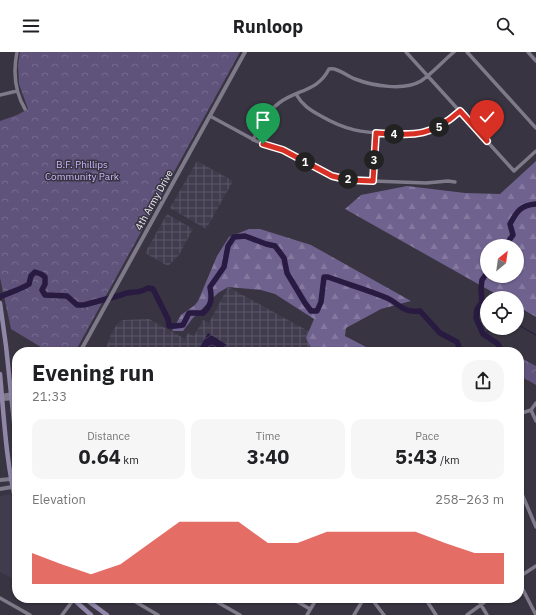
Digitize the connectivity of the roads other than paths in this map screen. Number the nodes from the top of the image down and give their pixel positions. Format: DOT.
graph roads {
  1 [pos="17,52"];
  2 [pos="406,52"];
  3 [pos="454,52"];
  4 [pos="467,52"];
  5 [pos="528,52"];
  6 [pos="245,53"];
  7 [pos="536,61"];
  8 [pos="428,76"];
  9 [pos="17,91"];
  10 [pos="296,94"];
  11 [pos="0,96"];
  12 [pos="25,109"];
  13 [pos="460,111"];
  14 [pos="210,116"];
  15 [pos="536,128"];
  16 [pos="376,133"];
  17 [pos="253,140"];
  18 [pos="536,151"];
  19 [pos="373,181"];
  20 [pos="455,182"];
  21 [pos="0,303"];
  22 [pos="83,347"];
  23 [pos="0,374"];
  24 [pos="12,383"];
  25 [pos="12,396"];
  26 [pos="1,398"];
  27 [pos="536,403"];
  28 [pos="531,410"];
  29 [pos="524,412"];
  30 [pos="536,421"];
  31 [pos="11,479"];
  32 [pos="0,480"];
  33 [pos="12,486"];
  34 [pos="0,489"];
  35 [pos="524,499"];
  36 [pos="536,526"];
  37 [pos="536,566"];
  38 [pos="524,574"];
  39 [pos="524,592"];
  40 [pos="0,598"];
  41 [pos="70,603"];
  42 [pos="78,603"];
  43 [pos="91,603"];
  44 [pos="138,603"];
  45 [pos="219,603"];
  46 [pos="300,603"];
  47 [pos="314,603"];
  48 [pos="361,603"];
  49 [pos="375,603"];
  50 [pos="428,603"];
  51 [pos="484,603"];
  52 [pos="481,605"];
  53 [pos="310,609"];
  54 [pos="30,615"];
  55 [pos="62,615"];
  56 [pos="91,615"];
  57 [pos="107,615"];
  58 [pos="158,615"];
  59 [pos="240,615"];
  60 [pos="307,615"];
  61 [pos="354,615"];
  62 [pos="384,615"];
  63 [pos="436,615"];
  64 [pos="467,615"];
  65 [pos="487,615"];
  66 [pos="536,615"];
  1 -- 9 [label="street"];
  2 -- 8 [label="street"];
  3 -- 8 [label="street"];
  4 -- 15 [label="street"];
  5 -- 7 [label="street"];
  6 -- 14 [label="street, 4th Army Drive"];
  8 -- 10 [label="street"];
  8 -- 13 [label="street"];
  9 -- 11 [label="street"];
  9 -- 12 [label="street"];
  10 -- 16 [label="street"];
  10 -- 17 [label="street"];
  13 -- 16 [label="street"];
  13 -- 18 [label="street"];
  14 -- 17 [label="street"];
  14 -- 22 [label="street, 4th Army Drive"];
  16 -- 19 [label="street"];
  17 -- 19 [label="street"];
  19 -- 20 [label="street"];
  21 -- 24 [label="main road"];
  23 -- 26 [label="main road"];
  25 -- 26 [label="street"];
  26 -- 31 [label="main road"];
  27 -- 28 [label="street"];
  28 -- 29 [label="street"];
  28 -- 30 [label="street"];
  31 -- 32 [label="street"];
  33 -- 34 [label="street"];
  35 -- 36 [label="street"];
  37 -- 38 [label="street"];
  39 -- 66 [label="street"];
  40 -- 54 [label="street"];
  41 -- 55 [label="street"];
  42 -- 56 [label="main road"];
  43 -- 57 [label="main road"];
  44 -- 58 [label="street"];
  45 -- 59 [label="street"];
  46 -- 53 [label="street"];
  47 -- 53 [label="street"];
  48 -- 61 [label="street"];
  49 -- 62 [label="street"];
  50 -- 63 [label="street"];
  51 -- 52 [label="street"];
  52 -- 64 [label="street"];
  52 -- 65 [label="street"];
  53 -- 60 [label="street"];
}
